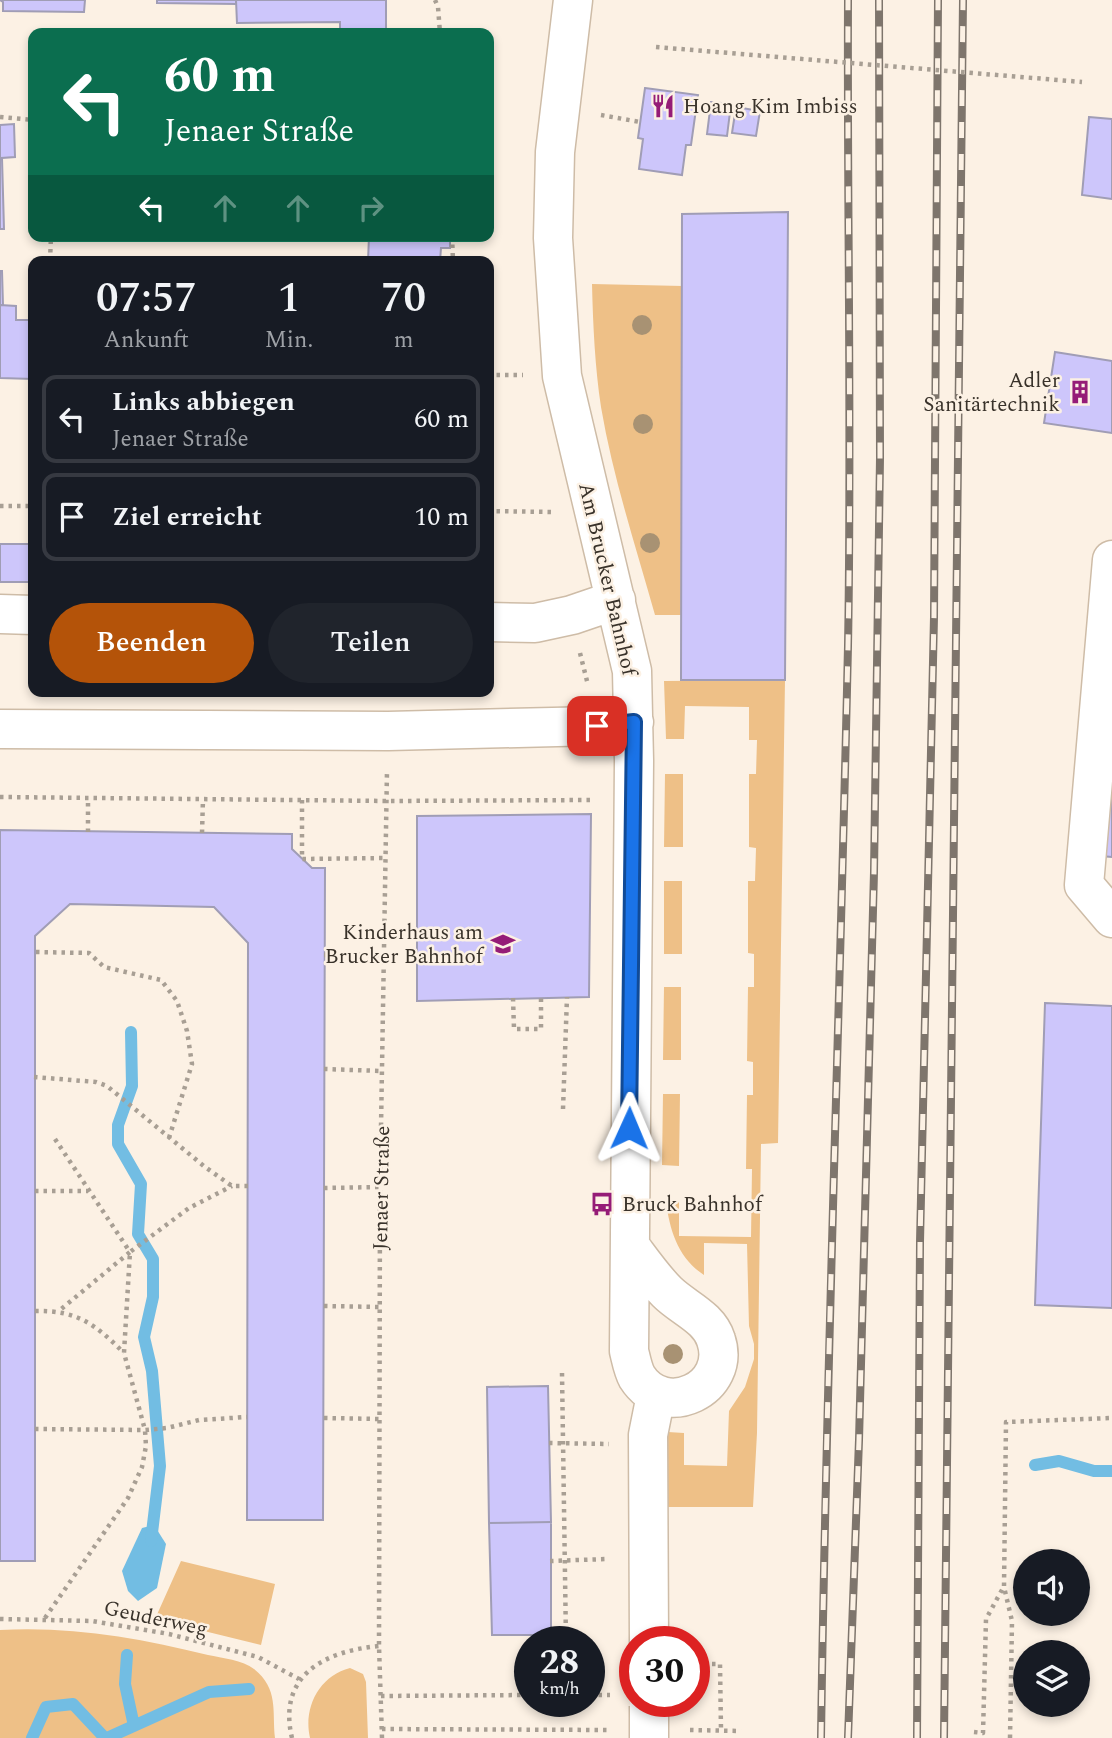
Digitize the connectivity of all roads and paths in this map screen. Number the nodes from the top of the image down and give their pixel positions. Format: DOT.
graph roads {
  1 [pos="435,0"];
  2 [pos="573,0"];
  3 [pos="440,28"];
  4 [pos="656,47"];
  5 [pos="1082,82"];
  6 [pos="0,117"];
  7 [pos="28,120"];
  8 [pos="591,503"];
  9 [pos="0,506"];
  10 [pos="28,506"];
  11 [pos="494,511"];
  12 [pos="1112,560"];
  13 [pos="617,600"];
  14 [pos="0,614"];
  15 [pos="28,615"];
  16 [pos="494,622"];
  17 [pos="634,722"];
  18 [pos="0,729"];
  19 [pos="388,731"];
  20 [pos="0,797"];
  21 [pos="88,798"];
  22 [pos="203,799"];
  23 [pos="302,800"];
  24 [pos="634,800"];
  25 [pos="387,802"];
  26 [pos="88,831"];
  27 [pos="202,833"];
  28 [pos="386,858"];
  29 [pos="1112,918"];
  30 [pos="36,952"];
  31 [pos="324,955"];
  32 [pos="384,955"];
  33 [pos="567,997"];
  34 [pos="541,998"];
  35 [pos="513,999"];
  36 [pos="324,1069"];
  37 [pos="382,1071"];
  38 [pos="34,1077"];
  39 [pos="564,1109"];
  40 [pos="169,1138"];
  41 [pos="55,1139"];
  42 [pos="232,1186"];
  43 [pos="248,1186"];
  44 [pos="380,1187"];
  45 [pos="324,1188"];
  46 [pos="35,1191"];
  47 [pos="89,1191"];
  48 [pos="631,1246"];
  49 [pos="130,1252"];
  50 [pos="324,1306"];
  51 [pos="380,1307"];
  52 [pos="60,1310"];
  53 [pos="35,1311"];
  54 [pos="124,1353"];
  55 [pos="562,1373"];
  56 [pos="656,1395"];
  57 [pos="247,1417"];
  58 [pos="324,1418"];
  59 [pos="1112,1418"];
  60 [pos="380,1419"];
  61 [pos="35,1429"];
  62 [pos="145,1430"];
  63 [pos="550,1443"];
  64 [pos="563,1443"];
  65 [pos="648,1444"];
  66 [pos="649,1557"];
  67 [pos="550,1560"];
  68 [pos="565,1560"];
  69 [pos="1004,1587"];
  70 [pos="45,1618"];
  71 [pos="0,1619"];
  72 [pos="566,1626"];
  73 [pos="649,1626"];
  74 [pos="379,1646"];
  75 [pos="710,1664"];
  76 [pos="299,1679"];
  77 [pos="514,1695"];
  78 [pos="381,1696"];
  79 [pos="640,1719"];
  80 [pos="382,1729"];
  81 [pos="721,1730"];
  82 [pos="974,1732"];
  83 [pos="983,1735"];
  84 [pos="292,1738"];
  85 [pos="382,1738"];
  86 [pos="1010,1738"];
  1 -- 3 [label="path"];
  2 -- 8 [label="street, Am Brucker Bahnhof"];
  4 -- 5 [label="path, bridge"];
  6 -- 7 [label="path"];
  8 -- 11 [label="path"];
  8 -- 13 [label="street, Am Brucker Bahnhof"];
  9 -- 10 [label="path"];
  12 -- 29 [label="street"];
  13 -- 16 [label="street"];
  13 -- 17 [label="street, Am Brucker Bahnhof"];
  14 -- 15 [label="street"];
  17 -- 19 [label="street"];
  17 -- 24 [label="street, Am Brucker Bahnhof"];
  18 -- 19 [label="street"];
  19 -- 25 [label="path, Jenaer Straße"];
  20 -- 21 [label="path"];
  21 -- 22 [label="path"];
  21 -- 26 [label="path"];
  22 -- 23 [label="path"];
  22 -- 27 [label="path"];
  23 -- 25 [label="path"];
  23 -- 28 [label="path"];
  24 -- 25 [label="path"];
  24 -- 48 [label="street, Am Brucker Bahnhof"];
  25 -- 28 [label="path, Jenaer Straße"];
  28 -- 32 [label="path, Jenaer Straße"];
  30 -- 40 [label="path"];
  31 -- 32 [label="path"];
  32 -- 37 [label="path, Jenaer Straße"];
  33 -- 39 [label="path"];
  34 -- 35 [label="path"];
  36 -- 37 [label="path"];
  37 -- 44 [label="path, Jenaer Straße"];
  38 -- 40 [label="path"];
  40 -- 42 [label="path"];
  41 -- 47 [label="path"];
  42 -- 43 [label="path"];
  42 -- 49 [label="path"];
  44 -- 45 [label="path"];
  44 -- 51 [label="path, Jenaer Straße"];
  46 -- 47 [label="path"];
  47 -- 49 [label="path"];
  48 -- 56 [label="street, Am Brucker Bahnhof"];
  48 -- 56 [label="street"];
  49 -- 52 [label="path"];
  49 -- 54 [label="path"];
  50 -- 51 [label="path"];
  51 -- 60 [label="path, Jenaer Straße"];
  52 -- 53 [label="path"];
  52 -- 54 [label="path"];
  54 -- 62 [label="path"];
  55 -- 64 [label="path"];
  56 -- 65 [label="street"];
  57 -- 62 [label="path"];
  58 -- 60 [label="path"];
  59 -- 69 [label="path"];
  60 -- 74 [label="path, Jenaer Straße"];
  61 -- 62 [label="path"];
  62 -- 70 [label="path"];
  63 -- 64 [label="path"];
  64 -- 65 [label="path"];
  64 -- 68 [label="path"];
  65 -- 66 [label="street"];
  66 -- 68 [label="path"];
  66 -- 73 [label="street"];
  67 -- 68 [label="path"];
  68 -- 72 [label="path"];
  69 -- 83 [label="path"];
  69 -- 86 [label="path"];
  70 -- 71 [label="path, Geuderweg"];
  70 -- 76 [label="path, Geuderweg"];
  74 -- 76 [label="path"];
  74 -- 78 [label="path, Jenaer Straße"];
  75 -- 81 [label="path"];
  76 -- 84 [label="path"];
  77 -- 78 [label="path"];
  78 -- 80 [label="path, Jenaer Straße"];
  79 -- 80 [label="path"];
  80 -- 85 [label="path, Jenaer Straße"];
  82 -- 83 [label="path"];
}
